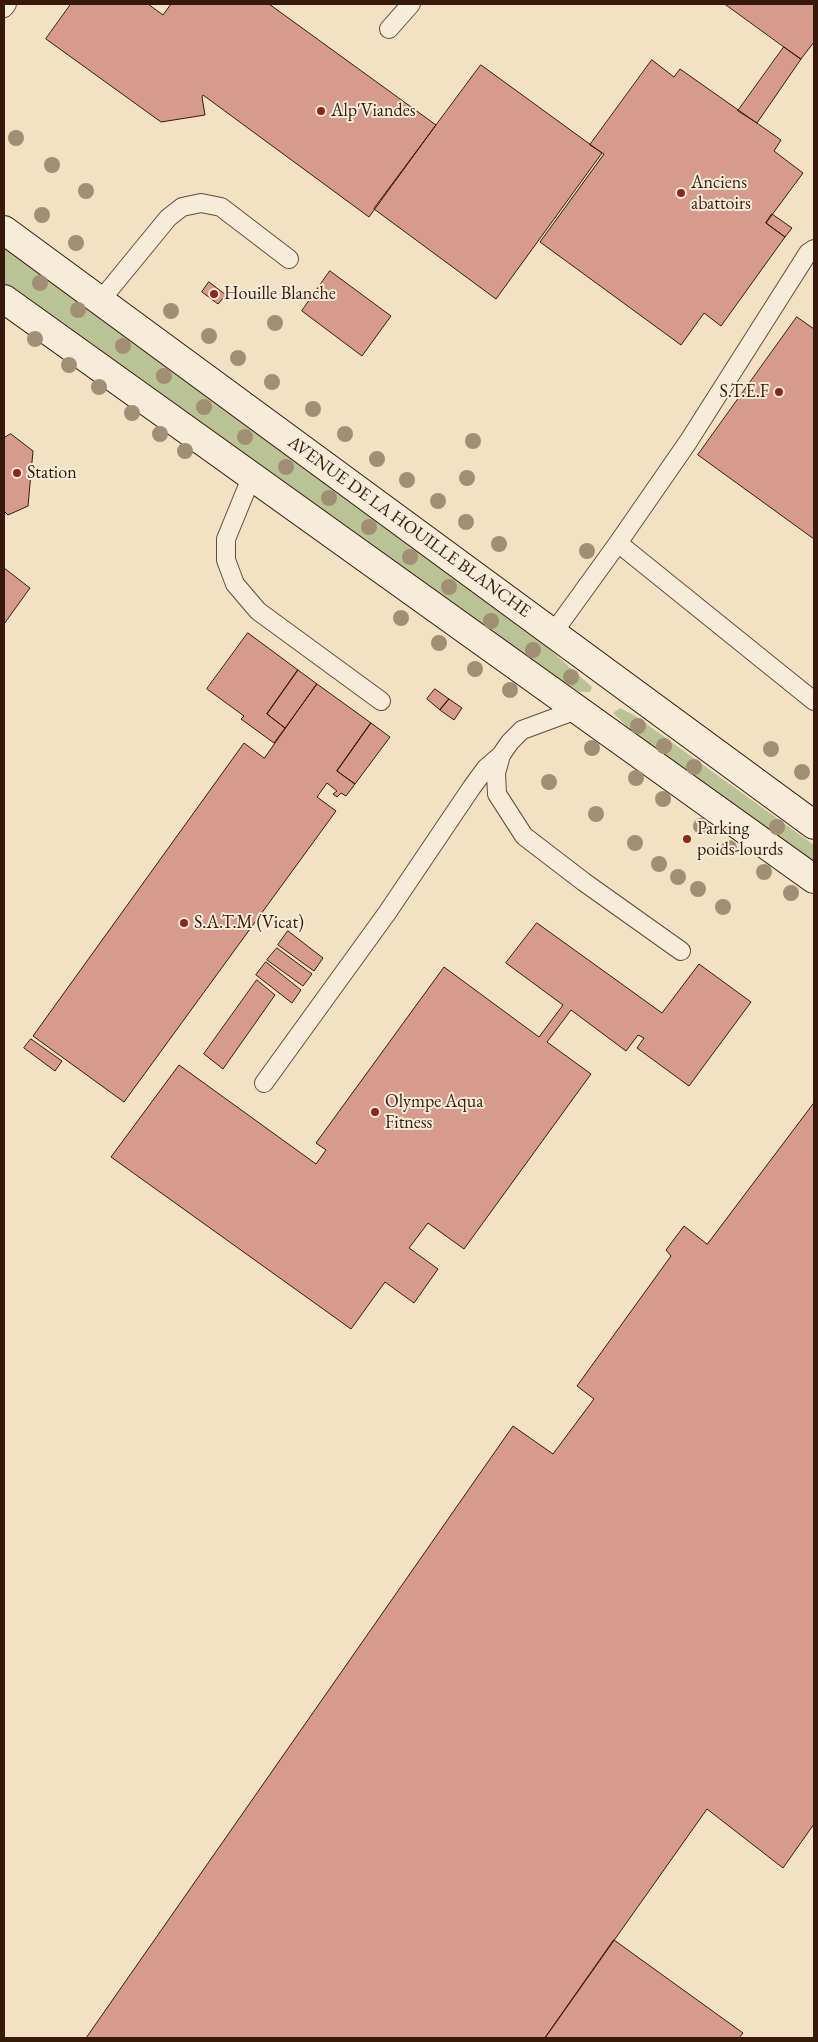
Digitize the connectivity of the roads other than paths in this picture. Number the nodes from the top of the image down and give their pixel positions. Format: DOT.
graph roads {
  1 [pos="7,4"];
  2 [pos="410,4"];
  3 [pos="4,8"];
  4 [pos="389,29"];
  5 [pos="4,230"];
  6 [pos="814,249"];
  7 [pos="289,259"];
  8 [pos="4,299"];
  9 [pos="100,301"];
  10 [pos="251,478"];
  11 [pos="618,543"];
  12 [pos="553,633"];
  13 [pos="381,701"];
  14 [pos="814,701"];
  15 [pos="579,709"];
  16 [pos="501,755"];
  17 [pos="814,825"];
  18 [pos="814,879"];
  19 [pos="681,951"];
  20 [pos="264,1082"];
  1 -- 3 [label="lane"];
  2 -- 4 [label="lane"];
  5 -- 9 [label="main road, AVENUE DE LA HOUILLE BLANCHE"];
  6 -- 11 [label="lane"];
  7 -- 9 [label="lane"];
  8 -- 10 [label="main road"];
  9 -- 12 [label="main road, AVENUE DE LA HOUILLE BLANCHE"];
  10 -- 13 [label="lane"];
  10 -- 15 [label="main road"];
  11 -- 12 [label="lane"];
  11 -- 14 [label="lane"];
  12 -- 17 [label="main road, AVENUE DE LA HOUILLE BLANCHE"];
  15 -- 16 [label="lane"];
  15 -- 18 [label="main road"];
  16 -- 19 [label="lane"];
  16 -- 20 [label="lane"];
}
